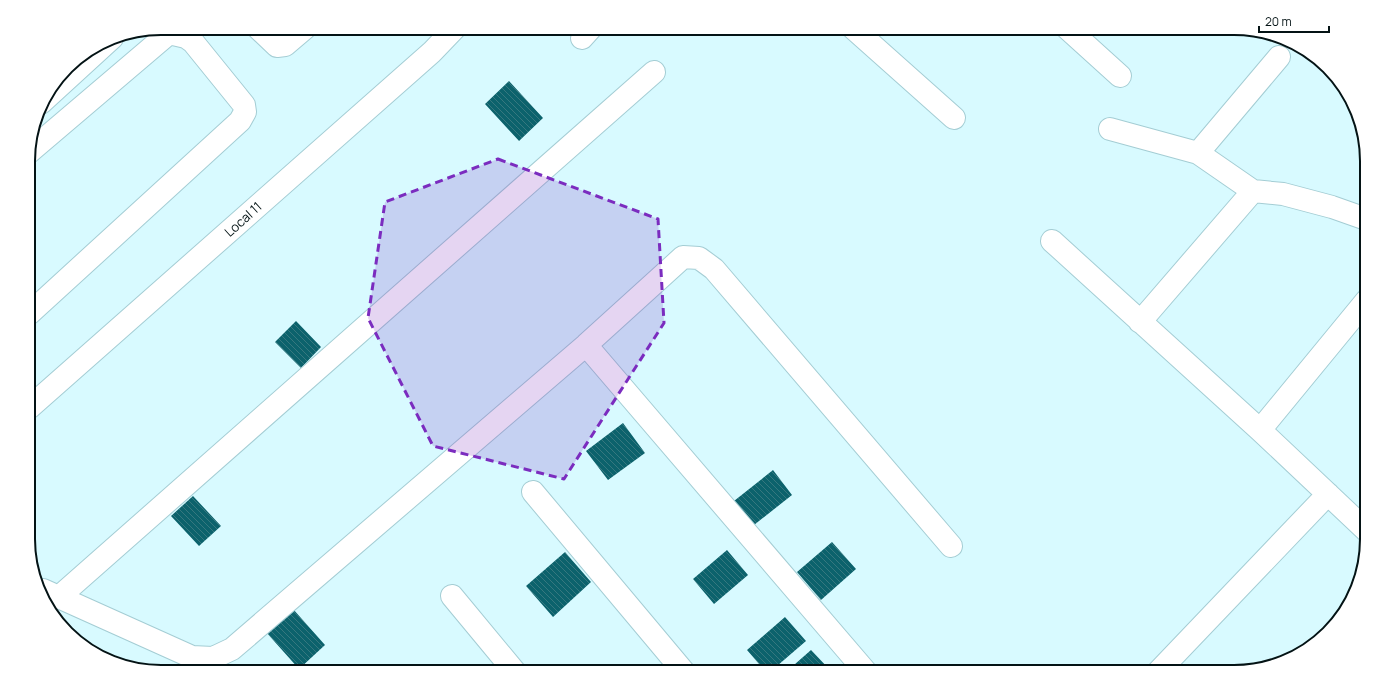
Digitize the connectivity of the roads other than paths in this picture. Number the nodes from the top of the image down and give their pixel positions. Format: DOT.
graph roads {
  1 [pos="166,35"];
  2 [pos="177,35"];
  3 [pos="265,35"];
  4 [pos="297,35"];
  5 [pos="448,35"];
  6 [pos="861,35"];
  7 [pos="1075,35"];
  8 [pos="95,54"];
  9 [pos="1279,57"];
  10 [pos="654,72"];
  11 [pos="1120,76"];
  12 [pos="58,88"];
  13 [pos="954,118"];
  14 [pos="1110,129"];
  15 [pos="36,146"];
  16 [pos="1198,153"];
  17 [pos="1253,191"];
  18 [pos="1360,213"];
  19 [pos="1052,241"];
  20 [pos="35,309"];
  21 [pos="1360,314"];
  22 [pos="1140,322"];
  23 [pos="586,345"];
  24 [pos="35,403"];
  25 [pos="1260,430"];
  26 [pos="533,492"];
  27 [pos="1328,494"];
  28 [pos="1360,524"];
  29 [pos="951,546"];
  30 [pos="51,594"];
  31 [pos="452,596"];
  32 [pos="509,665"];
  33 [pos="678,665"];
  34 [pos="860,665"];
  35 [pos="1165,665"];
  1 -- 15 [label="street"];
  2 -- 20 [label="street"];
  3 -- 4 [label="street"];
  5 -- 24 [label="street, Local 11"];
  6 -- 13 [label="street"];
  7 -- 11 [label="street"];
  8 -- 12 [label="street"];
  9 -- 16 [label="street"];
  10 -- 30 [label="street"];
  14 -- 16 [label="street"];
  16 -- 17 [label="street"];
  17 -- 18 [label="street"];
  17 -- 22 [label="street"];
  19 -- 22 [label="street"];
  21 -- 25 [label="street"];
  22 -- 25 [label="street"];
  23 -- 29 [label="street"];
  23 -- 30 [label="street"];
  23 -- 34 [label="street"];
  25 -- 27 [label="street"];
  26 -- 33 [label="street"];
  27 -- 28 [label="street"];
  27 -- 35 [label="street"];
  31 -- 32 [label="street"];
}
